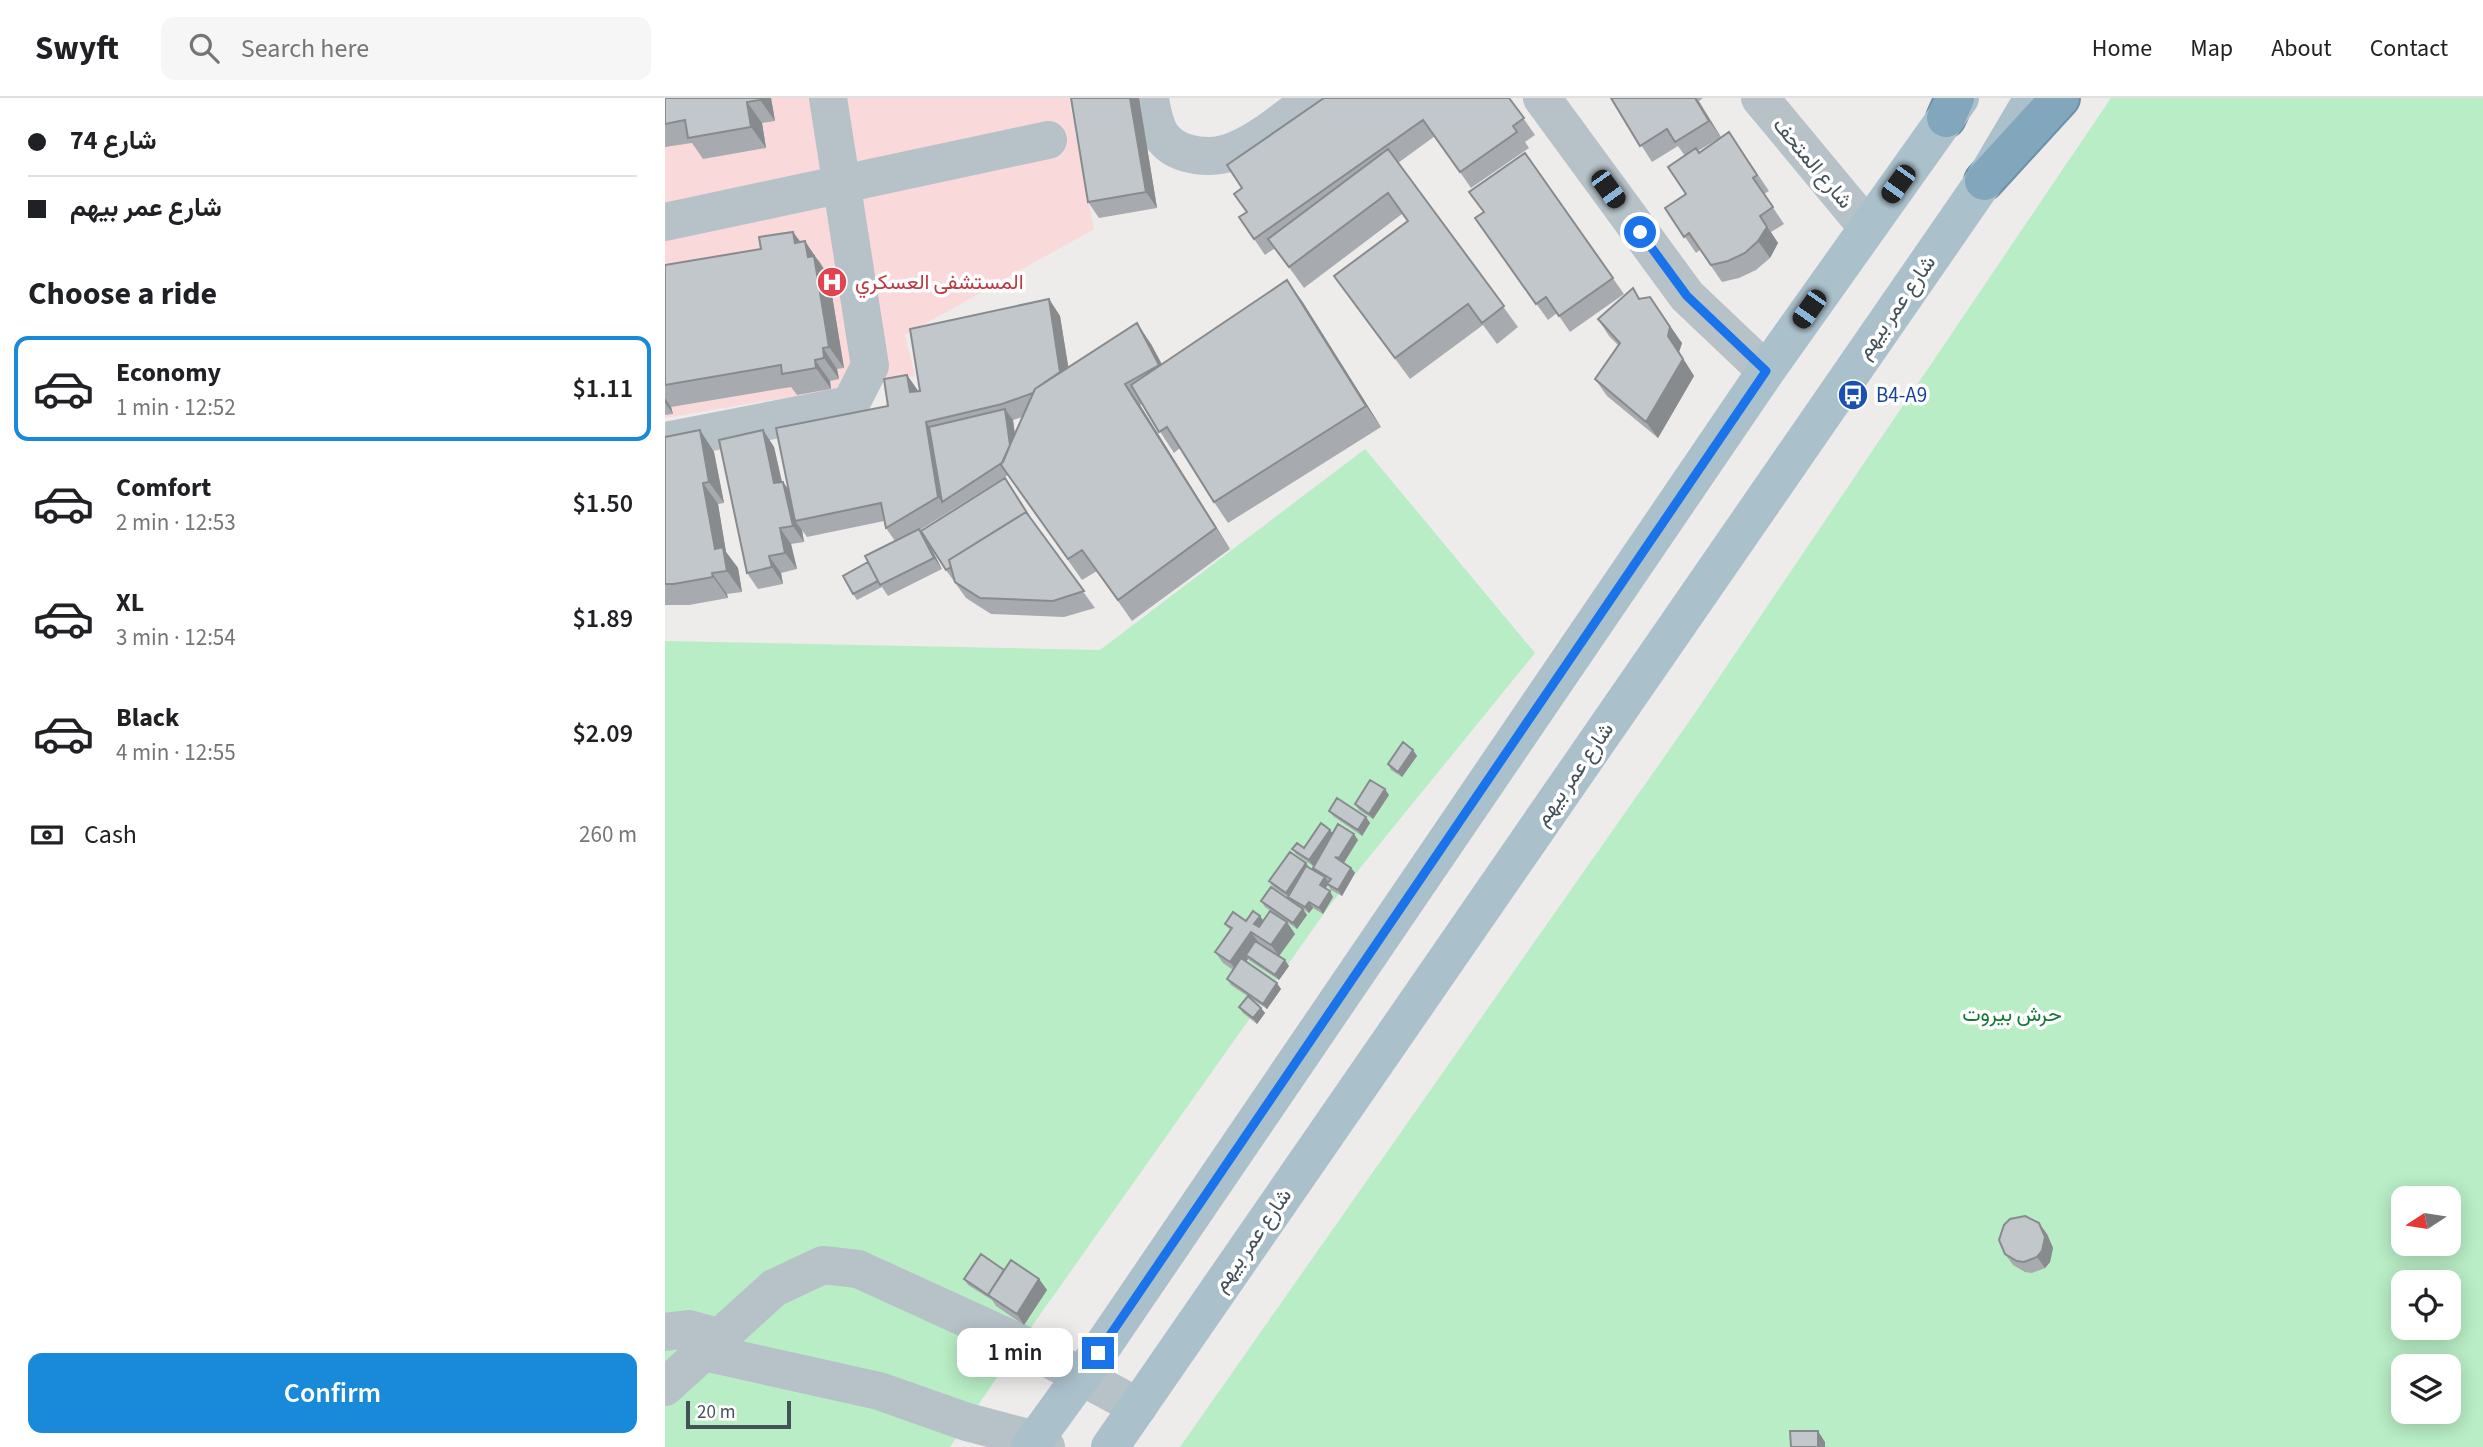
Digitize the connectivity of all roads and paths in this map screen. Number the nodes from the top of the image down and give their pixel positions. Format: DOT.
graph roads {
  1 [pos="828,98"];
  2 [pos="1150,98"];
  3 [pos="1313,98"];
  4 [pos="1760,98"];
  5 [pos="2033,98"];
  6 [pos="2060,98"];
  7 [pos="1546,99"];
  8 [pos="1954,105"];
  9 [pos="1048,140"];
  10 [pos="1984,181"];
  11 [pos="841,183"];
  12 [pos="665,222"];
  13 [pos="1867,228"];
  14 [pos="1766,371"];
  15 [pos="665,441"];
  16 [pos="665,1332"];
  17 [pos="711,1345"];
  18 [pos="1082,1375"];
  19 [pos="665,1387"];
  20 [pos="1138,1406"];
  21 [pos="1038,1445"];
  22 [pos="1110,1447"];
  1 -- 11 [label="street"];
  2 -- 3 [label="street"];
  4 -- 13 [label="street, شارع المتحف"];
  5 -- 10 [label="main road, شارع عمر بيهم"];
  6 -- 10 [label="highway"];
  7 -- 14 [label="street"];
  8 -- 13 [label="main road"];
  9 -- 11 [label="street"];
  10 -- 20 [label="main road, شارع عمر بيهم"];
  11 -- 12 [label="street"];
  11 -- 15 [label="street"];
  13 -- 14 [label="main road"];
  14 -- 18 [label="main road"];
  16 -- 17 [label="street"];
  17 -- 18 [label="street"];
  17 -- 19 [label="street"];
  17 -- 21 [label="street"];
  18 -- 20 [label="street"];
  18 -- 21 [label="main road"];
  20 -- 22 [label="main road, شارع عمر بيهم"];
}
